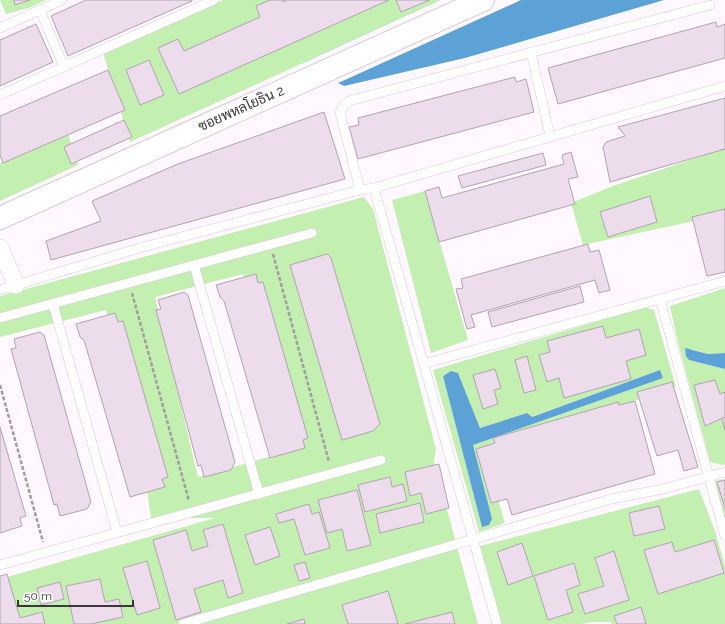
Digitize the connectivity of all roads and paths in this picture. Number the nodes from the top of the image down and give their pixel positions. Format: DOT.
graph roads {
  1 [pos="62,0"];
  2 [pos="214,0"];
  3 [pos="483,0"];
  4 [pos="202,2"];
  5 [pos="710,5"];
  6 [pos="40,10"];
  7 [pos="1,26"];
  8 [pos="530,52"];
  9 [pos="64,67"];
  10 [pos="725,86"];
  11 [pos="0,95"];
  12 [pos="550,136"];
  13 [pos="374,188"];
  14 [pos="360,190"];
  15 [pos="0,218"];
  16 [pos="312,233"];
  17 [pos="271,244"];
  18 [pos="0,248"];
  19 [pos="194,265"];
  20 [pos="725,281"];
  21 [pos="129,283"];
  22 [pos="8,288"];
  23 [pos="660,299"];
  24 [pos="54,304"];
  25 [pos="0,318"];
  26 [pos="423,364"];
  27 [pos="0,385"];
  28 [pos="382,460"];
  29 [pos="725,472"];
  30 [pos="332,474"];
  31 [pos="709,477"];
  32 [pos="259,494"];
  33 [pos="192,512"];
  34 [pos="117,532"];
  35 [pos="725,536"];
  36 [pos="473,539"];
  37 [pos="45,552"];
  38 [pos="0,565"];
  39 [pos="183,624"];
  40 [pos="497,624"];
  1 -- 6 [label="lane"];
  2 -- 4 [label="lane"];
  3 -- 15 [label="street, ซอยพหลโยธิน 2"];
  4 -- 9 [label="lane"];
  5 -- 8 [label="lane"];
  6 -- 7 [label="lane"];
  6 -- 9 [label="lane"];
  8 -- 12 [label="lane"];
  8 -- 14 [label="lane"];
  9 -- 11 [label="lane"];
  10 -- 12 [label="lane"];
  12 -- 13 [label="lane"];
  13 -- 14 [label="lane"];
  13 -- 26 [label="lane"];
  14 -- 22 [label="lane"];
  16 -- 17 [label="lane"];
  17 -- 19 [label="lane"];
  17 -- 30 [label="path"];
  18 -- 22 [label="street"];
  19 -- 21 [label="lane"];
  19 -- 32 [label="lane"];
  20 -- 23 [label="lane"];
  21 -- 24 [label="lane"];
  21 -- 33 [label="path"];
  23 -- 26 [label="lane"];
  23 -- 31 [label="lane"];
  24 -- 25 [label="lane"];
  24 -- 34 [label="lane"];
  26 -- 36 [label="lane"];
  27 -- 37 [label="path"];
  28 -- 30 [label="lane"];
  29 -- 31 [label="lane"];
  30 -- 32 [label="lane"];
  31 -- 35 [label="lane"];
  31 -- 36 [label="lane"];
  32 -- 33 [label="lane"];
  33 -- 34 [label="lane"];
  34 -- 37 [label="lane"];
  36 -- 39 [label="lane"];
  36 -- 40 [label="lane"];
  37 -- 38 [label="lane"];
}
